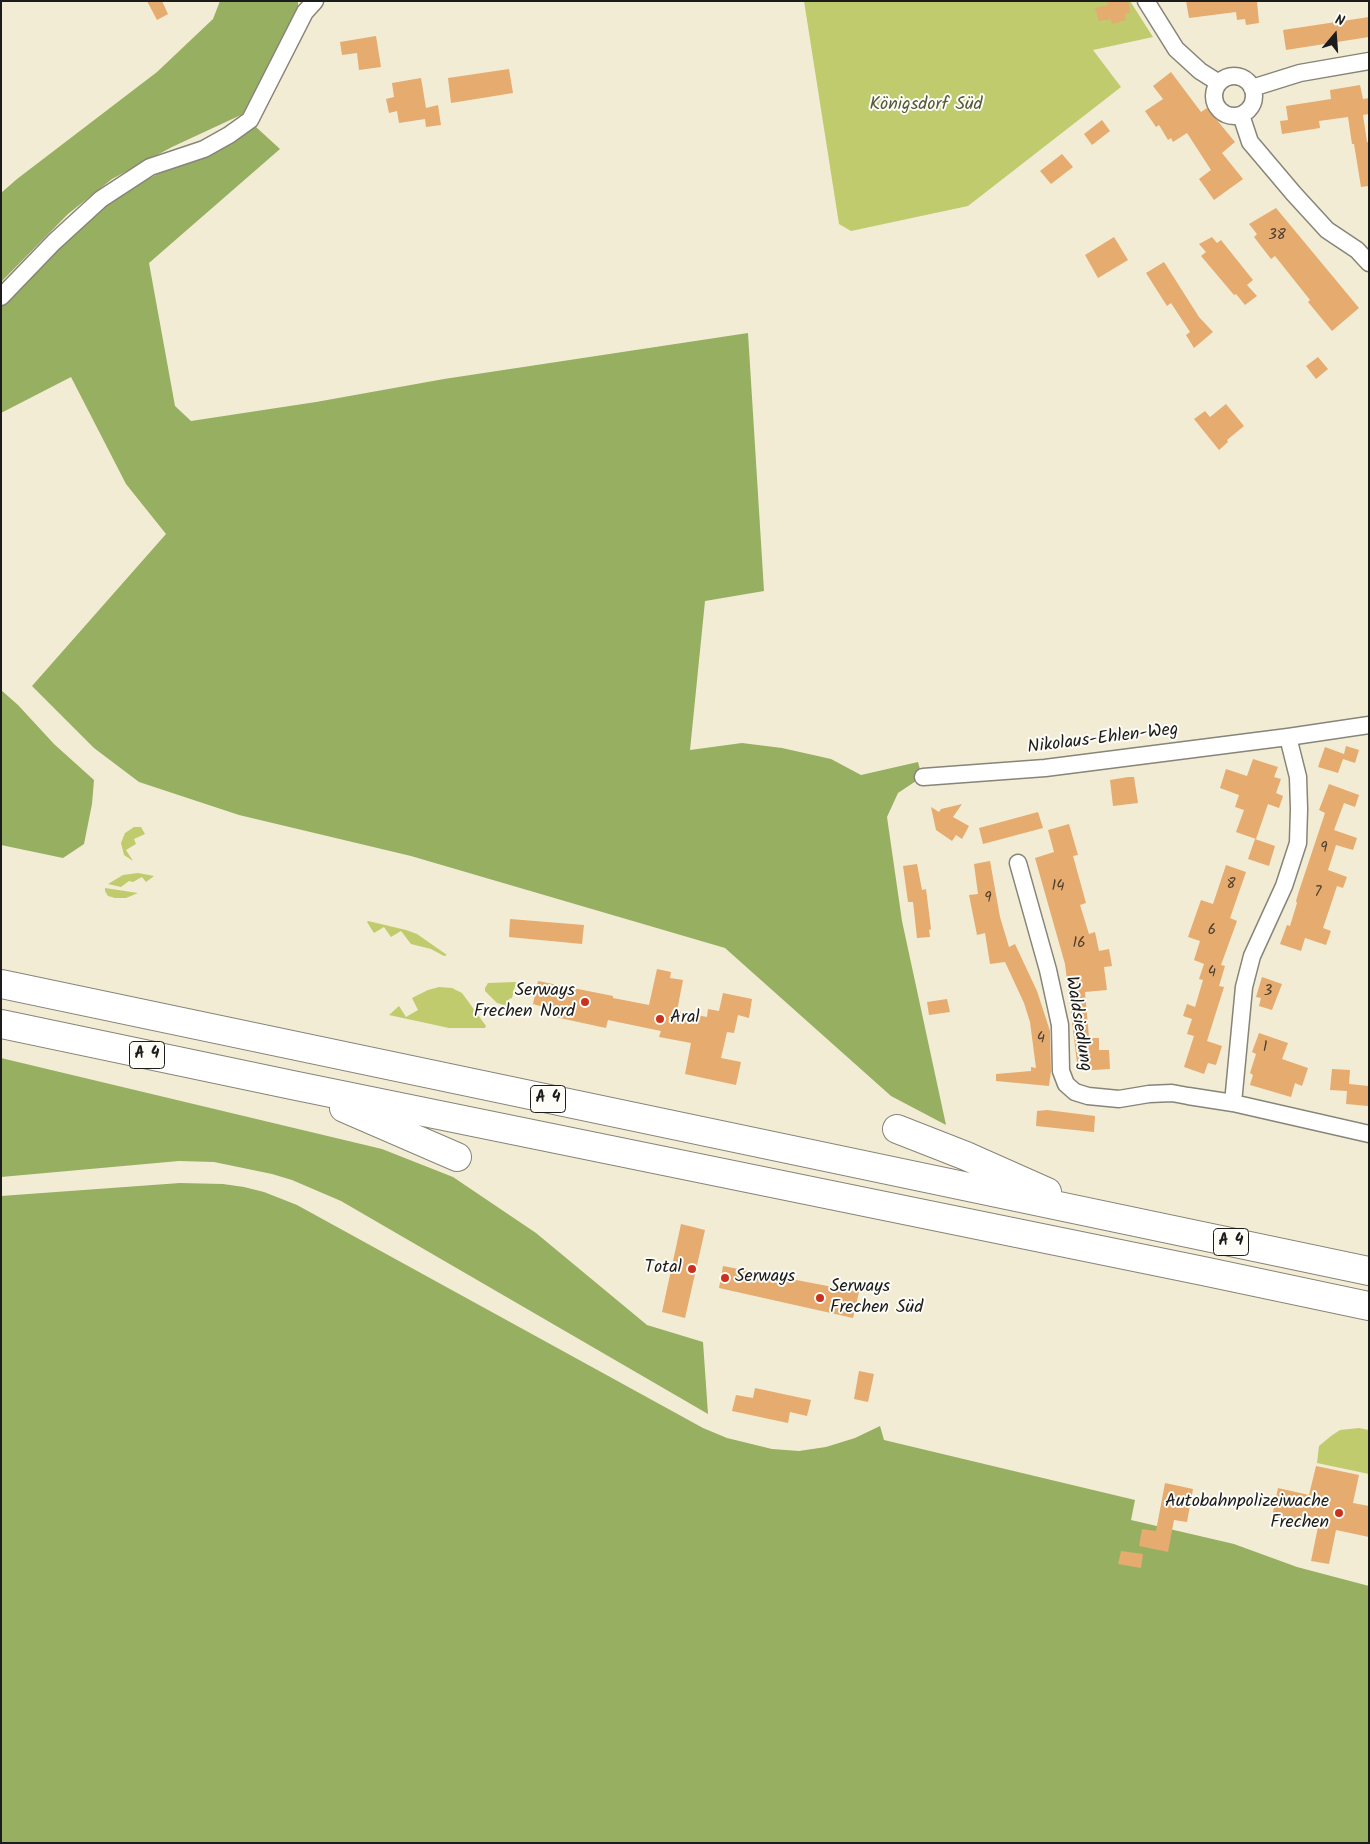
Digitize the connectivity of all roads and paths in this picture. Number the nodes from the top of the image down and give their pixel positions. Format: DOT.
graph roads {
  1 [pos="315,1"];
  2 [pos="1146,1"];
  3 [pos="1369,61"];
  4 [pos="1219,83"];
  5 [pos="1252,88"];
  6 [pos="1241,115"];
  7 [pos="1369,263"];
  8 [pos="1,297"];
  9 [pos="1369,725"];
  10 [pos="1288,737"];
  11 [pos="923,777"];
  12 [pos="1018,863"];
  13 [pos="1,984"];
  14 [pos="1,1024"];
  15 [pos="292,1086"];
  16 [pos="1233,1104"];
  17 [pos="897,1129"];
  18 [pos="1369,1134"];
  19 [pos="457,1158"];
  20 [pos="1094,1213"];
  21 [pos="1369,1271"];
  22 [pos="1369,1306"];
  1 -- 8 [label="street"];
  2 -- 4 [label="street"];
  3 -- 5 [label="street"];
  4 -- 5 [label="street"];
  4 -- 6 [label="street"];
  5 -- 6 [label="street"];
  6 -- 7 [label="street"];
  9 -- 10 [label="street, Nikolaus-Ehlen-Weg"];
  10 -- 11 [label="street, Nikolaus-Ehlen-Weg"];
  10 -- 16 [label="street"];
  12 -- 16 [label="street, Waldsiedlung"];
  13 -- 20 [label="highway, A 4"];
  14 -- 15 [label="highway, A 4"];
  15 -- 19 [label="highway"];
  15 -- 22 [label="highway, A 4"];
  16 -- 18 [label="street"];
  17 -- 20 [label="highway"];
  20 -- 21 [label="highway, A 4"];
}
